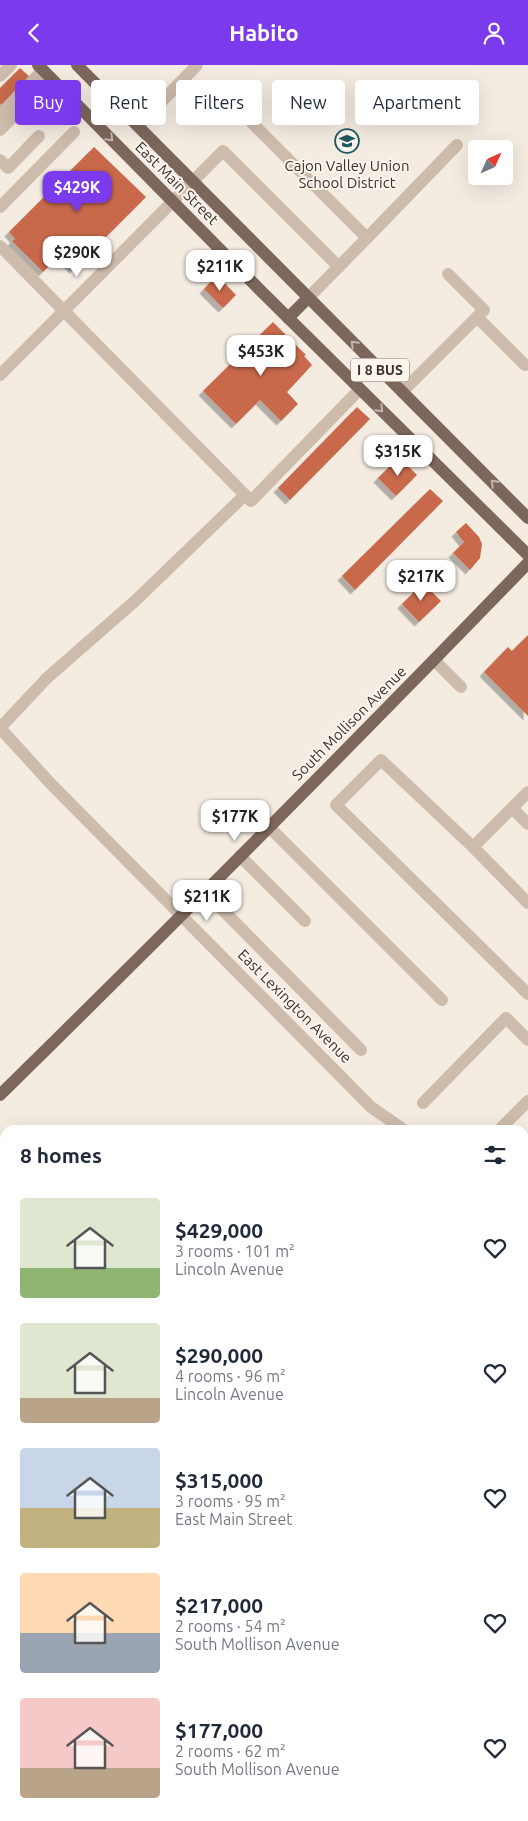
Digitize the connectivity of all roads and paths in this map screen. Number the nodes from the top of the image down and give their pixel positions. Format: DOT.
graph roads {
  1 [pos="11,65"];
  2 [pos="77,65"];
  3 [pos="197,65"];
  4 [pos="44,71"];
  5 [pos="0,76"];
  6 [pos="0,115"];
  7 [pos="254,125"];
  8 [pos="138,126"];
  9 [pos="0,130"];
  10 [pos="74,131"];
  11 [pos="39,136"];
  12 [pos="457,145"];
  13 [pos="0,160"];
  14 [pos="193,181"];
  15 [pos="172,201"];
  16 [pos="2,202"];
  17 [pos="367,239"];
  18 [pos="0,246"];
  19 [pos="339,267"];
  20 [pos="448,274"];
  21 [pos="308,298"];
  22 [pos="64,311"];
  23 [pos="477,317"];
  24 [pos="288,318"];
  25 [pos="524,365"];
  26 [pos="0,375"];
  27 [pos="360,389"];
  28 [pos="402,392"];
  29 [pos="245,495"];
  30 [pos="528,518"];
  31 [pos="528,555"];
  32 [pos="528,563"];
  33 [pos="434,660"];
  34 [pos="461,687"];
  35 [pos="0,728"];
  36 [pos="528,792"];
  37 [pos="512,808"];
  38 [pos="528,824"];
  39 [pos="269,827"];
  40 [pos="473,847"];
  41 [pos="240,856"];
  42 [pos="205,892"];
  43 [pos="528,903"];
  44 [pos="182,915"];
  45 [pos="305,921"];
  46 [pos="528,994"];
  47 [pos="442,1000"];
  48 [pos="528,1040"];
  49 [pos="361,1050"];
  50 [pos="0,1095"];
  51 [pos="528,1101"];
  52 [pos="423,1103"];
  53 [pos="397,1125"];
  54 [pos="505,1125"];
  1 -- 5 [label="street"];
  2 -- 8 [label="main road, East Main Street / I 8 BUS"];
  3 -- 8 [label="street"];
  4 -- 6 [label="street"];
  4 -- 9 [label="street"];
  4 -- 15 [label="main road, East Main Street / I 8 BUS, one-way"];
  7 -- 17 [label="street"];
  8 -- 14 [label="main road, East Main Street / I 8 BUS"];
  10 -- 16 [label="street"];
  11 -- 13 [label="street"];
  12 -- 17 [label="street"];
  14 -- 15 [label="street"];
  14 -- 19 [label="street"];
  14 -- 21 [label="main road, East Main Street / I 8 BUS"];
  15 -- 22 [label="street"];
  15 -- 24 [label="main road, East Main Street / I 8 BUS"];
  17 -- 19 [label="street"];
  18 -- 22 [label="street"];
  19 -- 21 [label="street"];
  20 -- 23 [label="street"];
  21 -- 24 [label="main road"];
  28 -- 21 [label="main road, East Main Street / I 8 BUS, one-way"];
  22 -- 26 [label="street"];
  22 -- 29 [label="street"];
  23 -- 25 [label="street"];
  23 -- 28 [label="street"];
  24 -- 27 [label="main road, East Main Street / I 8 BUS"];
  27 -- 29 [label="street"];
  27 -- 31 [label="main road, East Main Street / I 8 BUS, one-way"];
  30 -- 28 [label="main road, East Main Street / I 8 BUS, one-way"];
  29 -- 35 [label="street"];
  32 -- 33 [label="main road, South Mollison Avenue"];
  33 -- 34 [label="street"];
  33 -- 39 [label="main road, South Mollison Avenue"];
  35 -- 44 [label="street, East Lexington Avenue"];
  36 -- 37 [label="street"];
  37 -- 38 [label="street"];
  37 -- 40 [label="street"];
  39 -- 41 [label="main road, South Mollison Avenue"];
  39 -- 47 [label="street"];
  40 -- 43 [label="street"];
  40 -- 46 [label="street"];
  41 -- 42 [label="main road, South Mollison Avenue"];
  41 -- 45 [label="street"];
  42 -- 44 [label="main road, South Mollison Avenue"];
  42 -- 49 [label="street"];
  44 -- 50 [label="main road, South Mollison Avenue"];
  44 -- 53 [label="street, East Lexington Avenue"];
  48 -- 52 [label="street"];
  51 -- 54 [label="street"];
}
